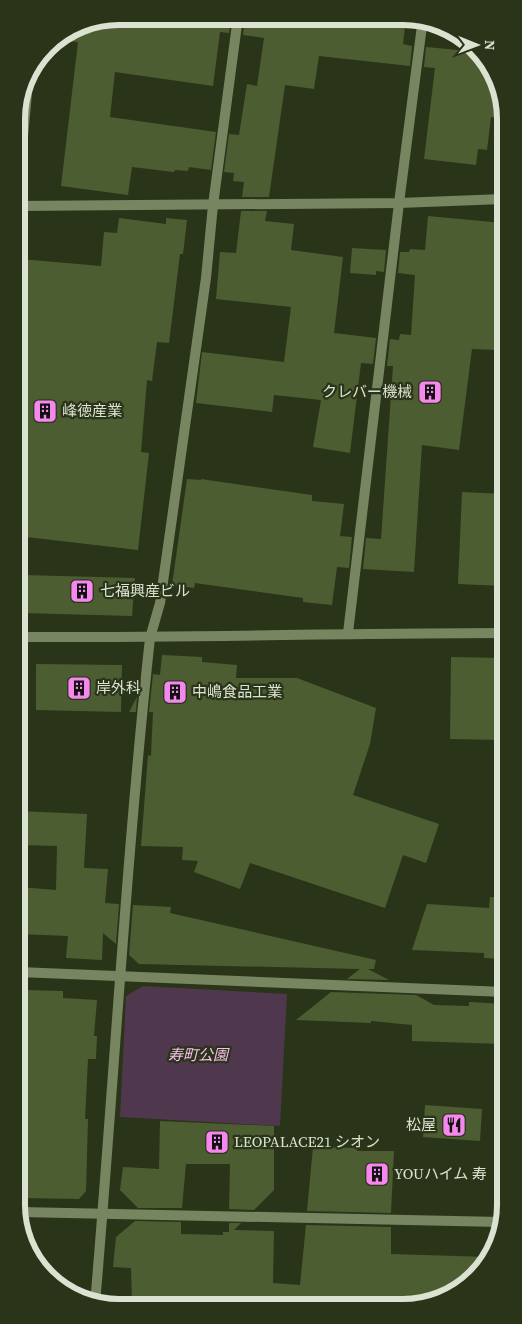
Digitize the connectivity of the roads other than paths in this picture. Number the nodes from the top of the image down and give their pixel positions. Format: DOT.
graph roads {
  1 [pos="237,25"];
  2 [pos="422,27"];
  3 [pos="497,199"];
  4 [pos="400,203"];
  5 [pos="213,205"];
  6 [pos="25,206"];
  7 [pos="497,633"];
  8 [pos="348,634"];
  9 [pos="25,637"];
  10 [pos="150,638"];
  11 [pos="25,972"];
  12 [pos="120,976"];
  13 [pos="497,992"];
  14 [pos="26,1212"];
  15 [pos="102,1213"];
  16 [pos="495,1222"];
  17 [pos="96,1296"];
  1 -- 5 [label="street"];
  2 -- 4 [label="street"];
  3 -- 4 [label="street"];
  4 -- 5 [label="street"];
  4 -- 8 [label="street"];
  5 -- 6 [label="street"];
  5 -- 10 [label="street"];
  7 -- 8 [label="street"];
  8 -- 10 [label="street"];
  9 -- 10 [label="street"];
  10 -- 12 [label="street"];
  11 -- 12 [label="street"];
  12 -- 13 [label="street"];
  12 -- 15 [label="street"];
  14 -- 15 [label="street"];
  15 -- 16 [label="street"];
  15 -- 17 [label="street"];
}
